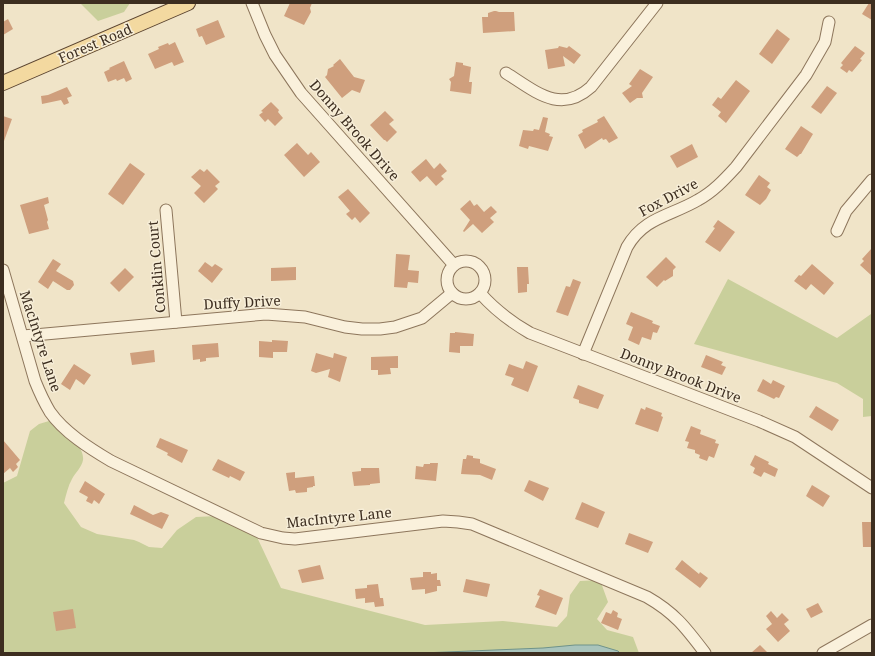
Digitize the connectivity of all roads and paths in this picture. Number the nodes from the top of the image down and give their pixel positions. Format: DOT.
graph roads {
  1 [pos="188,3"];
  2 [pos="252,3"];
  3 [pos="657,3"];
  4 [pos="829,22"];
  5 [pos="506,73"];
  6 [pos="3,83"];
  7 [pos="872,180"];
  8 [pos="166,210"];
  9 [pos="837,230"];
  10 [pos="454,265"];
  11 [pos="3,270"];
  12 [pos="480,293"];
  13 [pos="452,294"];
  14 [pos="176,322"];
  15 [pos="23,336"];
  16 [pos="583,354"];
  17 [pos="872,488"];
  18 [pos="872,626"];
  19 [pos="705,653"];
  20 [pos="823,653"];
  1 -- 6 [label="main road, Forest Road"];
  2 -- 10 [label="street, Donny Brook Drive"];
  3 -- 5 [label="street"];
  4 -- 16 [label="street, Fox Drive"];
  7 -- 9 [label="street"];
  8 -- 14 [label="street, Conklin Court"];
  10 -- 12 [label="street"];
  10 -- 13 [label="street"];
  11 -- 15 [label="street, MacIntyre Lane"];
  12 -- 13 [label="street"];
  12 -- 16 [label="street, Donny Brook Drive"];
  13 -- 14 [label="street, Duffy Drive"];
  14 -- 15 [label="street, Duffy Drive"];
  15 -- 19 [label="street, MacIntyre Lane"];
  16 -- 17 [label="street, Donny Brook Drive"];
  18 -- 20 [label="street"];
}
